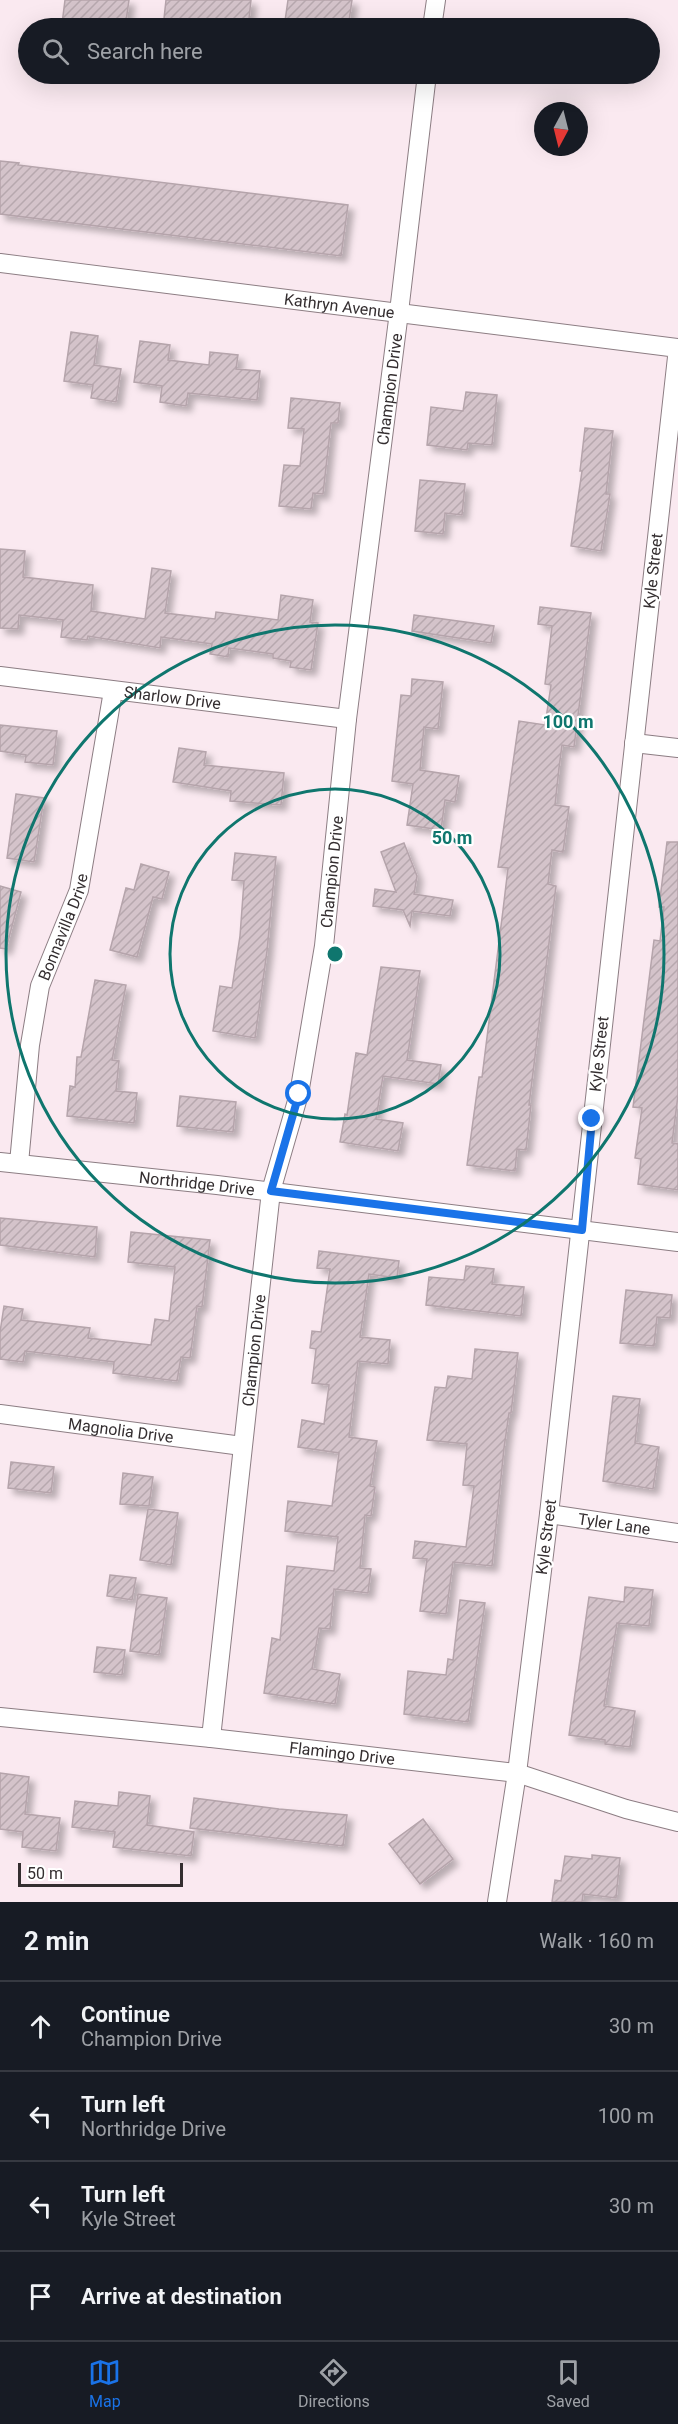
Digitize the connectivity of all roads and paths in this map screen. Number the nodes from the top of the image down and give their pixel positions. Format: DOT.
graph roads {
  1 [pos="436,0"];
  2 [pos="433,18"];
  3 [pos="426,84"];
  4 [pos="0,263"];
  5 [pos="399,312"];
  6 [pos="678,348"];
  7 [pos="0,676"];
  8 [pos="113,692"];
  9 [pos="346,719"];
  10 [pos="634,742"];
  11 [pos="678,748"];
  12 [pos="0,1162"];
  13 [pos="19,1163"];
  14 [pos="271,1191"];
  15 [pos="582,1230"];
  16 [pos="678,1242"];
  17 [pos="0,1414"];
  18 [pos="242,1446"];
  19 [pos="549,1514"];
  20 [pos="678,1533"];
  21 [pos="0,1717"];
  22 [pos="212,1738"];
  23 [pos="517,1773"];
  24 [pos="678,1822"];
  25 [pos="497,1902"];
  1 -- 2 [label="street"];
  3 -- 5 [label="street, Champion Drive"];
  4 -- 5 [label="street, Kathryn Avenue"];
  5 -- 6 [label="street, Kathryn Avenue"];
  5 -- 9 [label="street, Champion Drive"];
  6 -- 10 [label="street, Kyle Street"];
  7 -- 8 [label="street, Sharlow Drive"];
  8 -- 9 [label="street, Sharlow Drive"];
  8 -- 13 [label="street, Bonnavilla Drive"];
  9 -- 14 [label="street, Champion Drive"];
  10 -- 11 [label="street"];
  10 -- 15 [label="street, Kyle Street"];
  12 -- 13 [label="street, Northridge Drive"];
  13 -- 14 [label="street, Northridge Drive"];
  14 -- 15 [label="street, Northridge Drive"];
  14 -- 18 [label="street, Champion Drive"];
  15 -- 16 [label="street, Northridge Drive"];
  15 -- 19 [label="street, Kyle Street"];
  17 -- 18 [label="street, Magnolia Drive"];
  18 -- 22 [label="street, Champion Drive"];
  19 -- 20 [label="street, Tyler Lane"];
  19 -- 23 [label="street, Kyle Street"];
  21 -- 22 [label="street, Flamingo Drive"];
  22 -- 23 [label="street, Flamingo Drive"];
  23 -- 24 [label="street, Flamingo Drive"];
  23 -- 25 [label="street, Kyle Street"];
}
